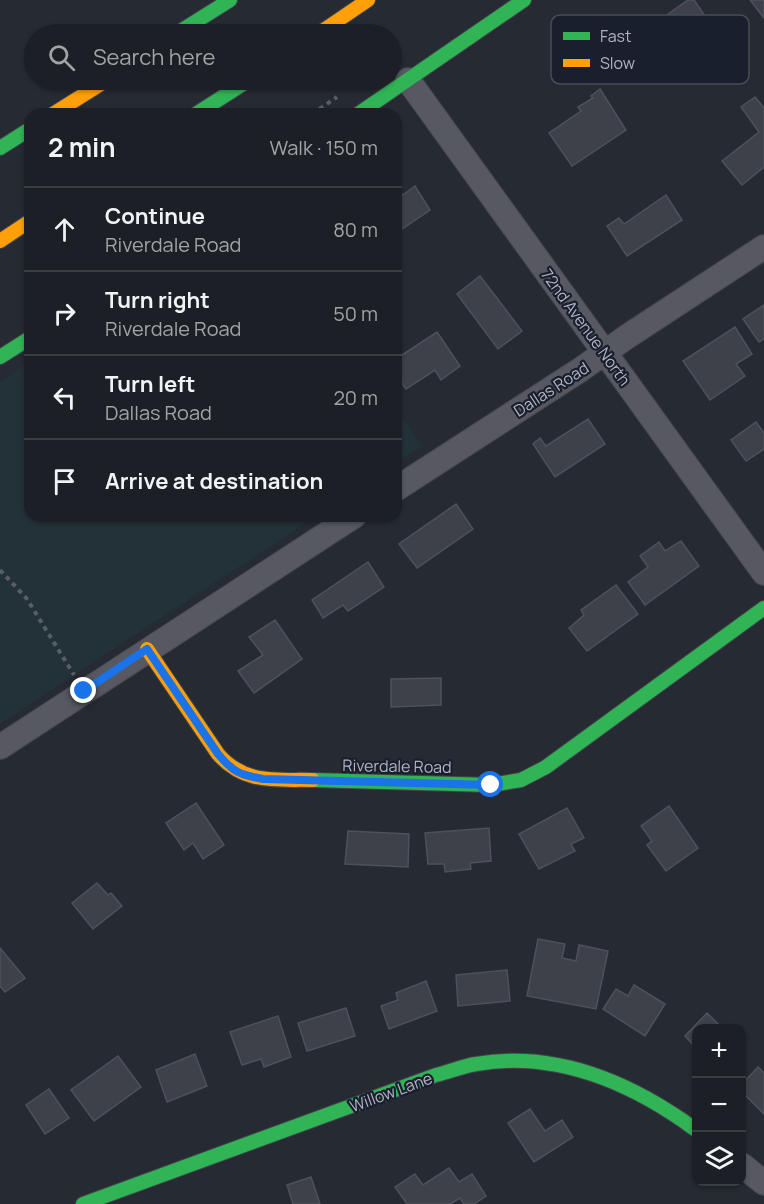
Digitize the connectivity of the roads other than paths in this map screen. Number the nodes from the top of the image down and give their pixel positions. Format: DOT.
graph roads {
  1 [pos="230,0"];
  2 [pos="368,0"];
  3 [pos="524,0"];
  4 [pos="192,24"];
  5 [pos="333,24"];
  6 [pos="408,80"];
  7 [pos="402,84"];
  8 [pos="90,90"];
  9 [pos="233,90"];
  10 [pos="393,90"];
  11 [pos="62,108"];
  12 [pos="205,108"];
  13 [pos="367,108"];
  14 [pos="24,133"];
  15 [pos="0,148"];
  16 [pos="24,225"];
  17 [pos="0,241"];
  18 [pos="764,247"];
  19 [pos="24,342"];
  20 [pos="604,353"];
  21 [pos="0,357"];
  22 [pos="402,485"];
  23 [pos="345,522"];
  24 [pos="764,573"];
  25 [pos="764,608"];
  26 [pos="147,649"];
  27 [pos="0,747"];
  28 [pos="692,1127"];
  29 [pos="746,1170"];
  30 [pos="764,1183"];
  31 [pos="83,1204"];
  1 -- 4 [label="main road"];
  2 -- 5 [label="main road"];
  3 -- 6 [label="main road"];
  6 -- 7 [label="main road"];
  6 -- 20 [label="street, 72nd Avenue North"];
  8 -- 11 [label="main road"];
  9 -- 12 [label="main road"];
  10 -- 13 [label="main road"];
  14 -- 15 [label="main road"];
  16 -- 17 [label="main road"];
  18 -- 20 [label="street, Dallas Road"];
  19 -- 21 [label="main road"];
  20 -- 22 [label="street, Dallas Road"];
  20 -- 24 [label="street, 72nd Avenue North"];
  23 -- 26 [label="street"];
  25 -- 26 [label="main road, Riverdale Road"];
  26 -- 27 [label="street"];
  28 -- 31 [label="main road, Willow Lane"];
  29 -- 30 [label="street"];
}
